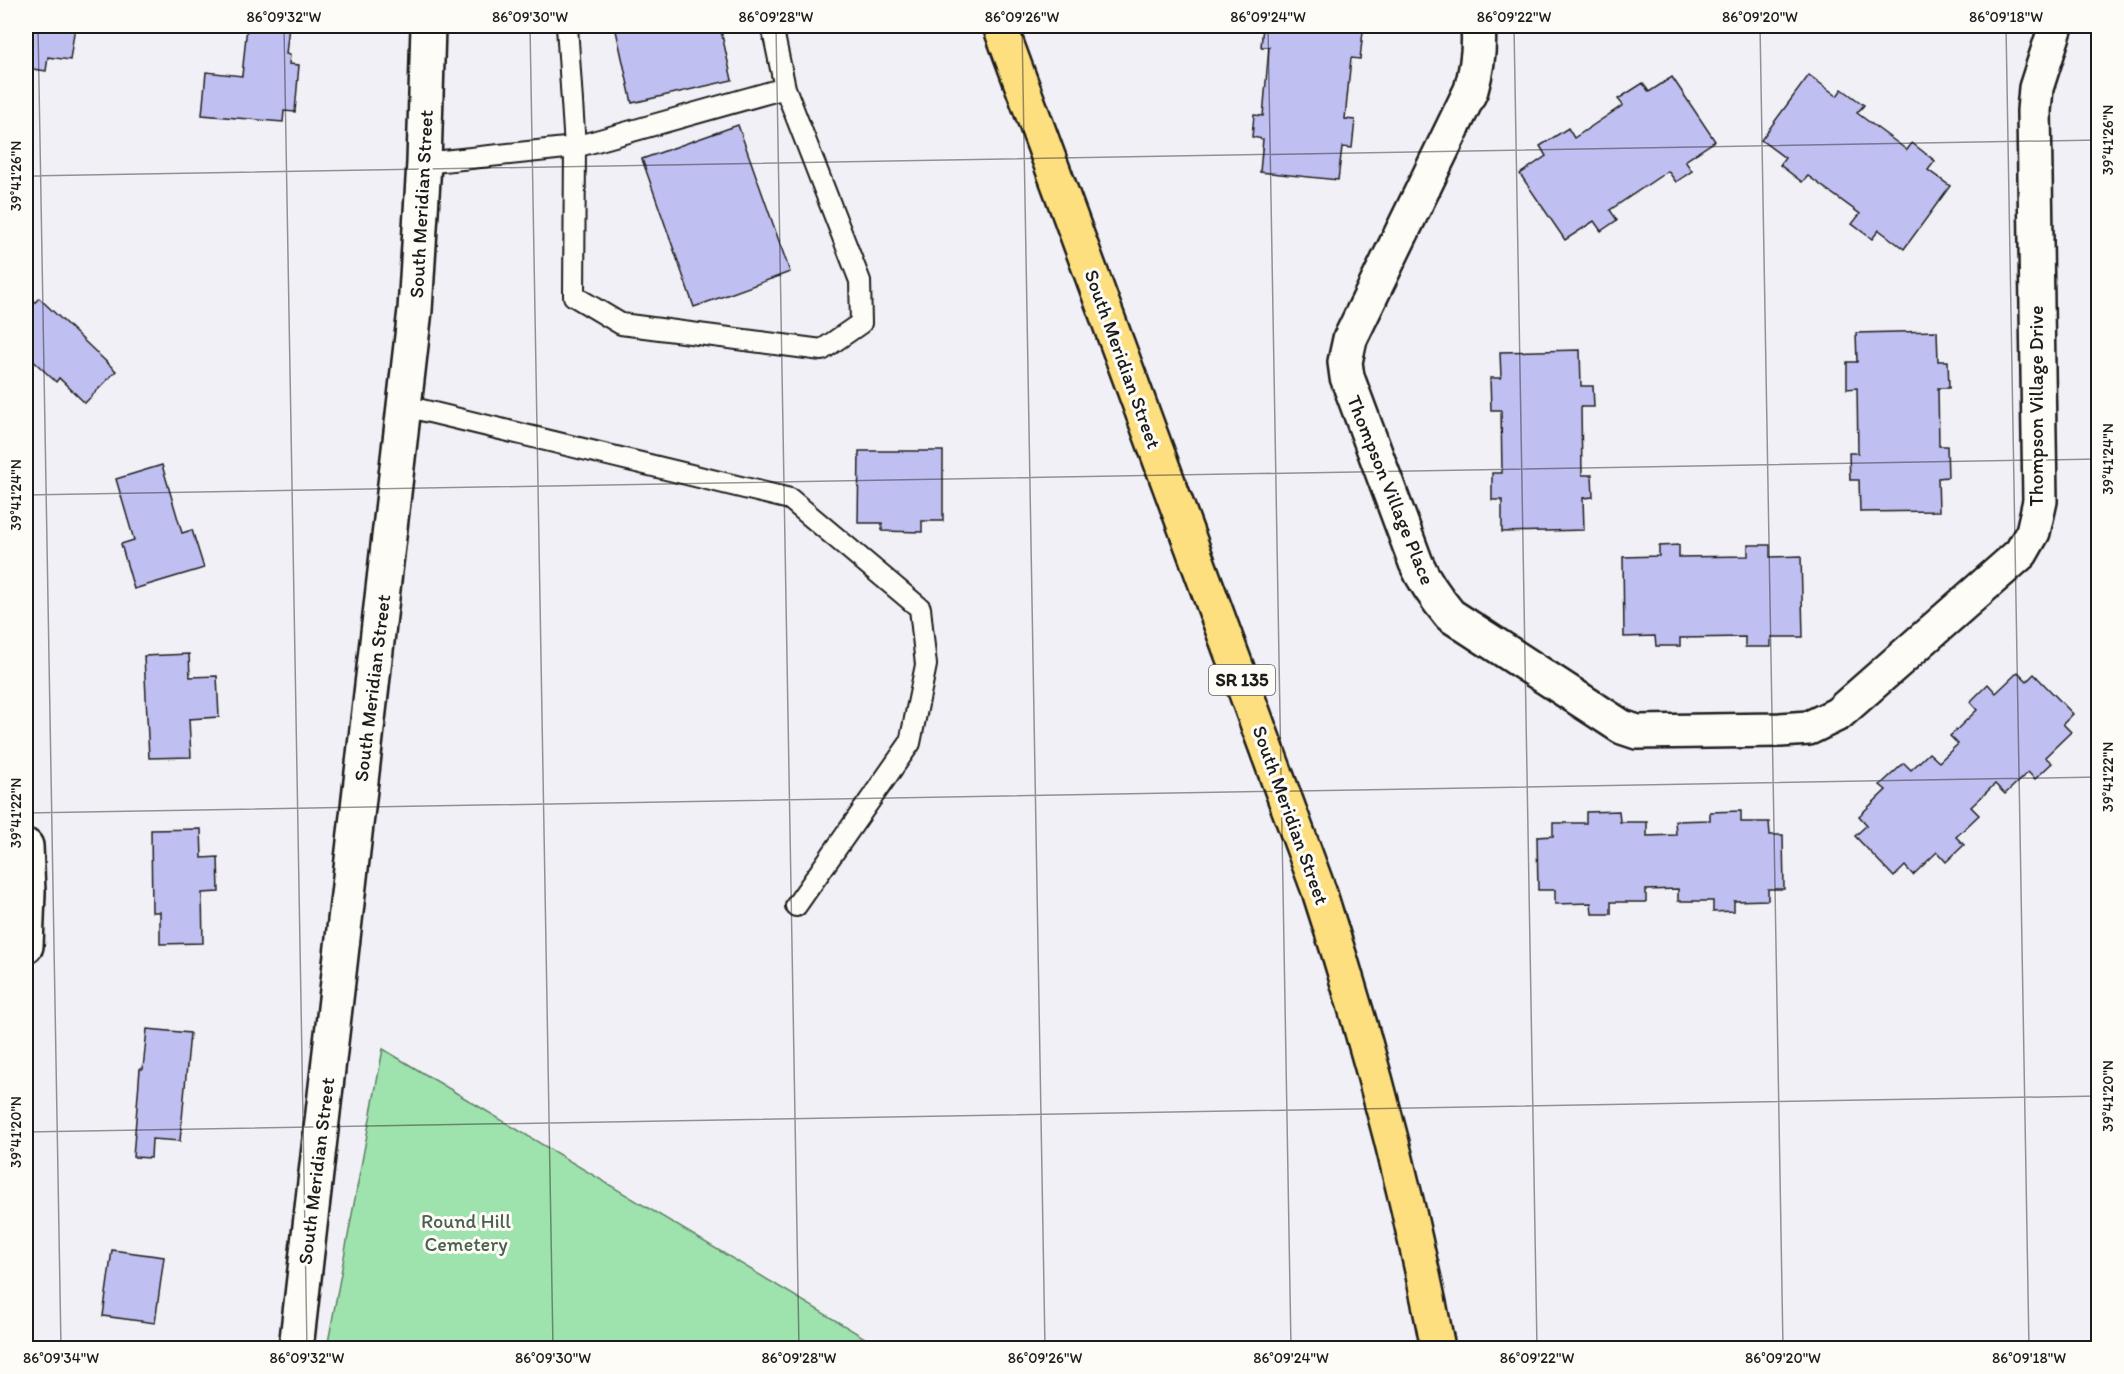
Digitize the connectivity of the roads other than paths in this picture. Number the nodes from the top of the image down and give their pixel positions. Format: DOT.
graph roads {
  1 [pos="428,26"];
  2 [pos="567,26"];
  3 [pos="772,26"];
  4 [pos="1000,26"];
  5 [pos="1478,26"];
  6 [pos="2056,26"];
  7 [pos="785,88"];
  8 [pos="575,147"];
  9 [pos="424,163"];
  10 [pos="405,406"];
  11 [pos="1780,730"];
  12 [pos="26,846"];
  13 [pos="796,906"];
  14 [pos="26,946"];
  15 [pos="296,1348"];
  16 [pos="1438,1348"];
  1 -- 9 [label="street, South Meridian Street"];
  2 -- 8 [label="lane"];
  3 -- 7 [label="lane"];
  4 -- 16 [label="main road, South Meridian Street / SR 135"];
  5 -- 11 [label="street, Thompson Village Place"];
  6 -- 11 [label="street, Thompson Village Drive"];
  7 -- 8 [label="lane"];
  7 -- 8 [label="lane"];
  8 -- 9 [label="lane"];
  9 -- 10 [label="street, South Meridian Street"];
  10 -- 13 [label="lane"];
  10 -- 15 [label="street, South Meridian Street"];
  12 -- 14 [label="street"];
}
